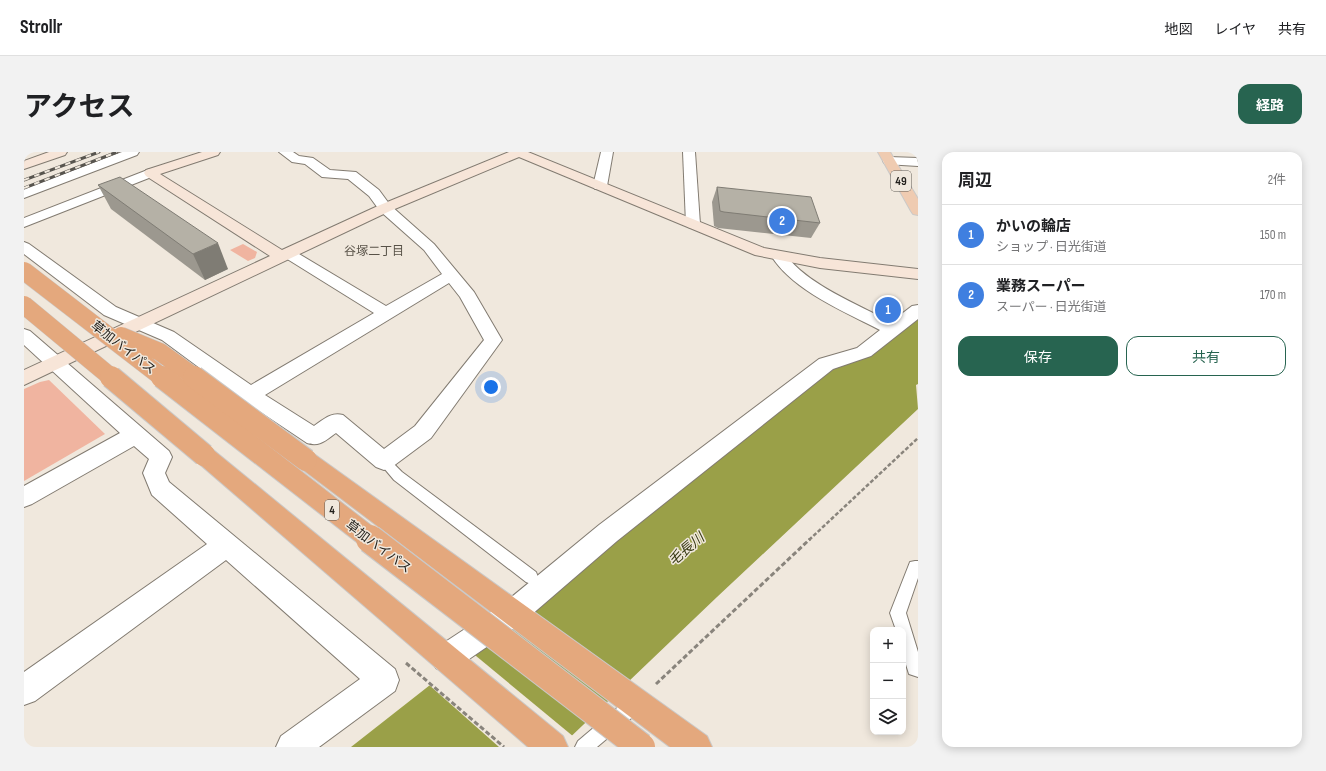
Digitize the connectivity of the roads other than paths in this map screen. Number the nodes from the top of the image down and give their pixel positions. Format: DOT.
graph roads {
  1 [pos="61,152"];
  2 [pos="214,152"];
  3 [pos="285,152"];
  4 [pos="607,152"];
  5 [pos="690,152"];
  6 [pos="524,153"];
  7 [pos="886,157"];
  8 [pos="142,162"];
  9 [pos="918,162"];
  10 [pos="24,166"];
  11 [pos="600,186"];
  12 [pos="24,194"];
  13 [pos="385,208"];
  14 [pos="918,210"];
  15 [pos="24,223"];
  16 [pos="693,224"];
  17 [pos="24,247"];
  18 [pos="285,255"];
  19 [pos="780,256"];
  20 [pos="24,271"];
  21 [pos="918,274"];
  22 [pos="451,275"];
  23 [pos="24,305"];
  24 [pos="918,310"];
  25 [pos="386,314"];
  26 [pos="137,324"];
  27 [pos="98,327"];
  28 [pos="893,330"];
  29 [pos="24,335"];
  30 [pos="57,363"];
  31 [pos="24,378"];
  32 [pos="250,395"];
  33 [pos="134,435"];
  34 [pos="384,461"];
  35 [pos="24,497"];
  36 [pos="226,545"];
  37 [pos="918,567"];
  38 [pos="532,577"];
  39 [pos="513,613"];
  40 [pos="436,668"];
  41 [pos="918,669"];
  42 [pos="24,690"];
  43 [pos="644,696"];
  44 [pos="292,747"];
  45 [pos="552,747"];
  46 [pos="584,747"];
  47 [pos="641,747"];
  48 [pos="696,747"];
  1 -- 10 [label="street"];
  2 -- 8 [label="street"];
  3 -- 13 [label="street"];
  4 -- 11 [label="street"];
  5 -- 16 [label="street"];
  6 -- 11 [label="street"];
  6 -- 13 [label="street"];
  7 -- 9 [label="street"];
  7 -- 14 [label="main road, 49"];
  8 -- 12 [label="street"];
  8 -- 15 [label="street"];
  8 -- 18 [label="street"];
  11 -- 16 [label="street"];
  13 -- 18 [label="street"];
  13 -- 22 [label="street"];
  16 -- 19 [label="street"];
  17 -- 26 [label="street"];
  18 -- 25 [label="street"];
  18 -- 26 [label="street"];
  19 -- 21 [label="street"];
  19 -- 28 [label="street"];
  20 -- 27 [label="highway, 草加バイパス / 4, bridge"];
  22 -- 25 [label="street"];
  22 -- 34 [label="street"];
  23 -- 40 [label="highway, bridge"];
  24 -- 28 [label="street"];
  25 -- 32 [label="street"];
  26 -- 30 [label="street"];
  26 -- 32 [label="street"];
  27 -- 39 [label="highway, bridge"];
  27 -- 47 [label="highway, 草加バイパス / 4, bridge"];
  28 -- 39 [label="street"];
  29 -- 30 [label="street"];
  30 -- 31 [label="street"];
  30 -- 33 [label="street"];
  32 -- 34 [label="street"];
  33 -- 35 [label="street"];
  33 -- 36 [label="street"];
  34 -- 38 [label="lane"];
  36 -- 42 [label="street"];
  36 -- 44 [label="street"];
  37 -- 41 [label="lane"];
  39 -- 40 [label="street"];
  39 -- 43 [label="highway"];
  40 -- 45 [label="highway"];
  43 -- 46 [label="lane"];
  43 -- 48 [label="highway"];
}
